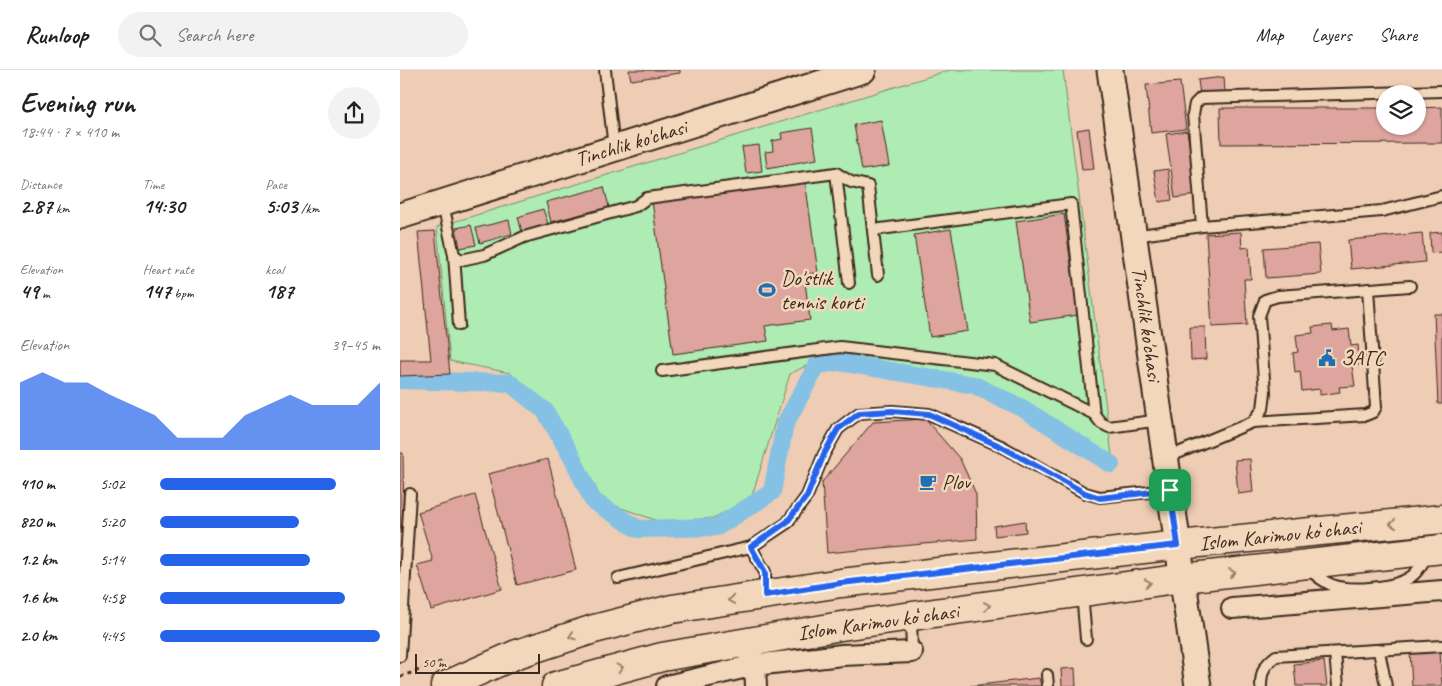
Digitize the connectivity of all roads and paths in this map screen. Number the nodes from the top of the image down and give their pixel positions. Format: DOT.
graph roads {
  1 [pos="605,70"];
  2 [pos="863,70"];
  3 [pos="1110,70"];
  4 [pos="1442,91"];
  5 [pos="614,148"];
  6 [pos="836,172"];
  7 [pos="1442,196"];
  8 [pos="442,203"];
  9 [pos="400,216"];
  10 [pos="1202,226"];
  11 [pos="873,230"];
  12 [pos="1134,236"];
  13 [pos="454,255"];
  14 [pos="878,275"];
  15 [pos="849,283"];
  16 [pos="1410,286"];
  17 [pos="1368,289"];
  18 [pos="459,325"];
  19 [pos="662,371"];
  20 [pos="1094,414"];
  21 [pos="1160,420"];
  22 [pos="1252,422"];
  23 [pos="1166,458"];
  24 [pos="1170,490"];
  25 [pos="410,494"];
  26 [pos="1442,519"];
  27 [pos="1178,545"];
  28 [pos="751,547"];
  29 [pos="1436,550"];
  30 [pos="618,578"];
  31 [pos="1183,578"];
  32 [pos="1442,591"];
  33 [pos="1082,592"];
  34 [pos="765,595"];
  35 [pos="1232,608"];
  36 [pos="911,617"];
  37 [pos="1086,639"];
  38 [pos="1442,646"];
  39 [pos="1379,651"];
  40 [pos="912,652"];
  41 [pos="1334,653"];
  42 [pos="749,654"];
  43 [pos="400,656"];
  44 [pos="1048,675"];
  45 [pos="445,686"];
  46 [pos="556,686"];
  47 [pos="667,686"];
  48 [pos="756,686"];
  49 [pos="1048,686"];
  50 [pos="1198,686"];
  51 [pos="1261,686"];
  52 [pos="1338,686"];
  53 [pos="1386,686"];
  1 -- 5 [label="lane"];
  2 -- 5 [label="street, Tinchlik ko'chasi"];
  3 -- 12 [label="street, Tinchlik ko'chasi"];
  4 -- 10 [label="lane"];
  5 -- 8 [label="street, Tinchlik ko'chasi"];
  6 -- 11 [label="lane"];
  6 -- 13 [label="lane"];
  6 -- 15 [label="lane"];
  7 -- 10 [label="lane"];
  8 -- 9 [label="street, Tinchlik ko'chasi"];
  8 -- 13 [label="lane"];
  10 -- 12 [label="lane"];
  11 -- 14 [label="lane"];
  11 -- 20 [label="lane"];
  12 -- 21 [label="street, Tinchlik ko'chasi"];
  13 -- 18 [label="lane"];
  16 -- 17 [label="lane"];
  17 -- 22 [label="lane"];
  17 -- 22 [label="lane"];
  19 -- 20 [label="lane"];
  20 -- 21 [label="lane"];
  21 -- 23 [label="street, Tinchlik ko'chasi"];
  22 -- 23 [label="lane"];
  23 -- 24 [label="street, Tinchlik ko'chasi"];
  24 -- 27 [label="street, Tinchlik ko'chasi"];
  24 -- 28 [label="lane"];
  25 -- 43 [label="lane"];
  26 -- 27 [label="main road, Islom Karimov koʻchasi, one-way"];
  27 -- 31 [label="street, Tinchlik ko'chasi"];
  27 -- 34 [label="main road, Islom Karimov koʻchasi"];
  28 -- 30 [label="lane"];
  28 -- 34 [label="lane"];
  31 -- 29 [label="main road, Islom Karimov koʻchasi, one-way"];
  33 -- 31 [label="main road, Islom Karimov koʻchasi, one-way"];
  31 -- 50 [label="street, Tinchlik ko'chasi"];
  32 -- 35 [label="street"];
  36 -- 33 [label="main road, Islom Karimov koʻchasi, one-way"];
  33 -- 37 [label="lane"];
  34 -- 45 [label="main road, Islom Karimov koʻchasi, one-way"];
  36 -- 40 [label="lane"];
  36 -- 42 [label="main road, Islom Karimov koʻchasi"];
  38 -- 39 [label="lane"];
  39 -- 41 [label="lane"];
  39 -- 53 [label="lane"];
  40 -- 42 [label="street"];
  41 -- 51 [label="lane"];
  41 -- 52 [label="lane"];
  46 -- 42 [label="main road, Islom Karimov koʻchasi, one-way"];
  42 -- 47 [label="street"];
  42 -- 48 [label="street"];
  44 -- 49 [label="lane"];
}
